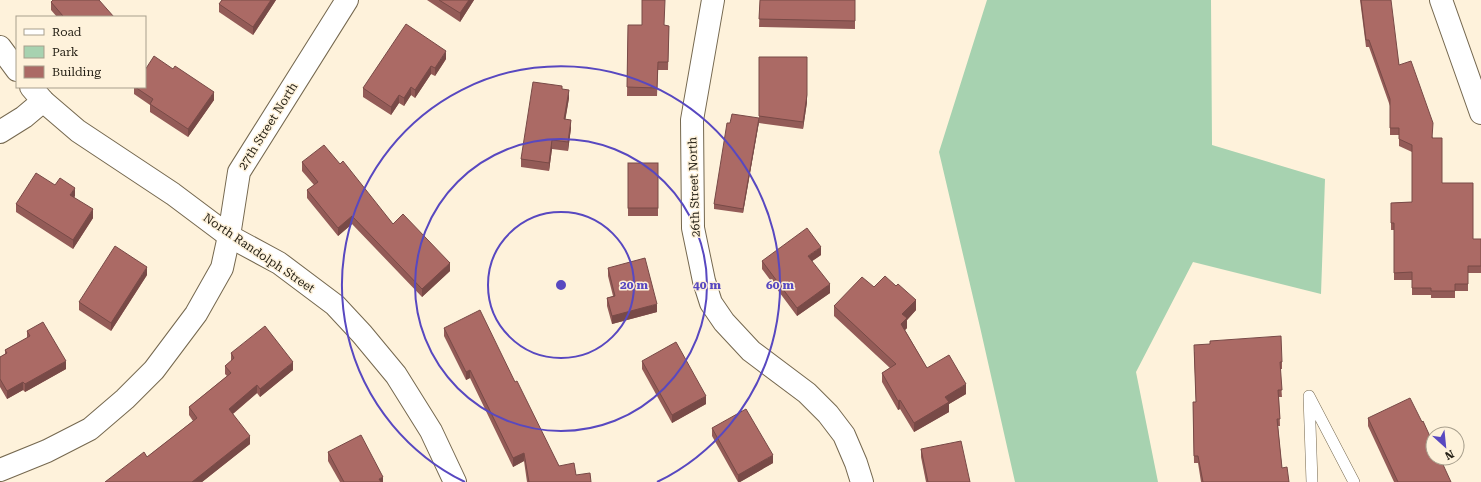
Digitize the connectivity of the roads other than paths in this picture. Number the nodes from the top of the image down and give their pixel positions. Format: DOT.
graph roads {
  1 [pos="347,0"];
  2 [pos="713,0"];
  3 [pos="1440,0"];
  4 [pos="0,47"];
  5 [pos="16,69"];
  6 [pos="37,94"];
  7 [pos="1481,113"];
  8 [pos="0,132"];
  9 [pos="229,236"];
  10 [pos="0,470"];
  11 [pos="455,482"];
  12 [pos="862,482"];
  13 [pos="1312,482"];
  14 [pos="1354,482"];
  1 -- 9 [label="street, 27th Street North"];
  2 -- 12 [label="street, 26th Street North"];
  3 -- 7 [label="street"];
  4 -- 5 [label="street"];
  6 -- 8 [label="street"];
  6 -- 9 [label="street, North Randolph Street"];
  9 -- 10 [label="street, 27th Street North"];
  9 -- 11 [label="street, North Randolph Street"];
  13 -- 14 [label="lane"];
}
